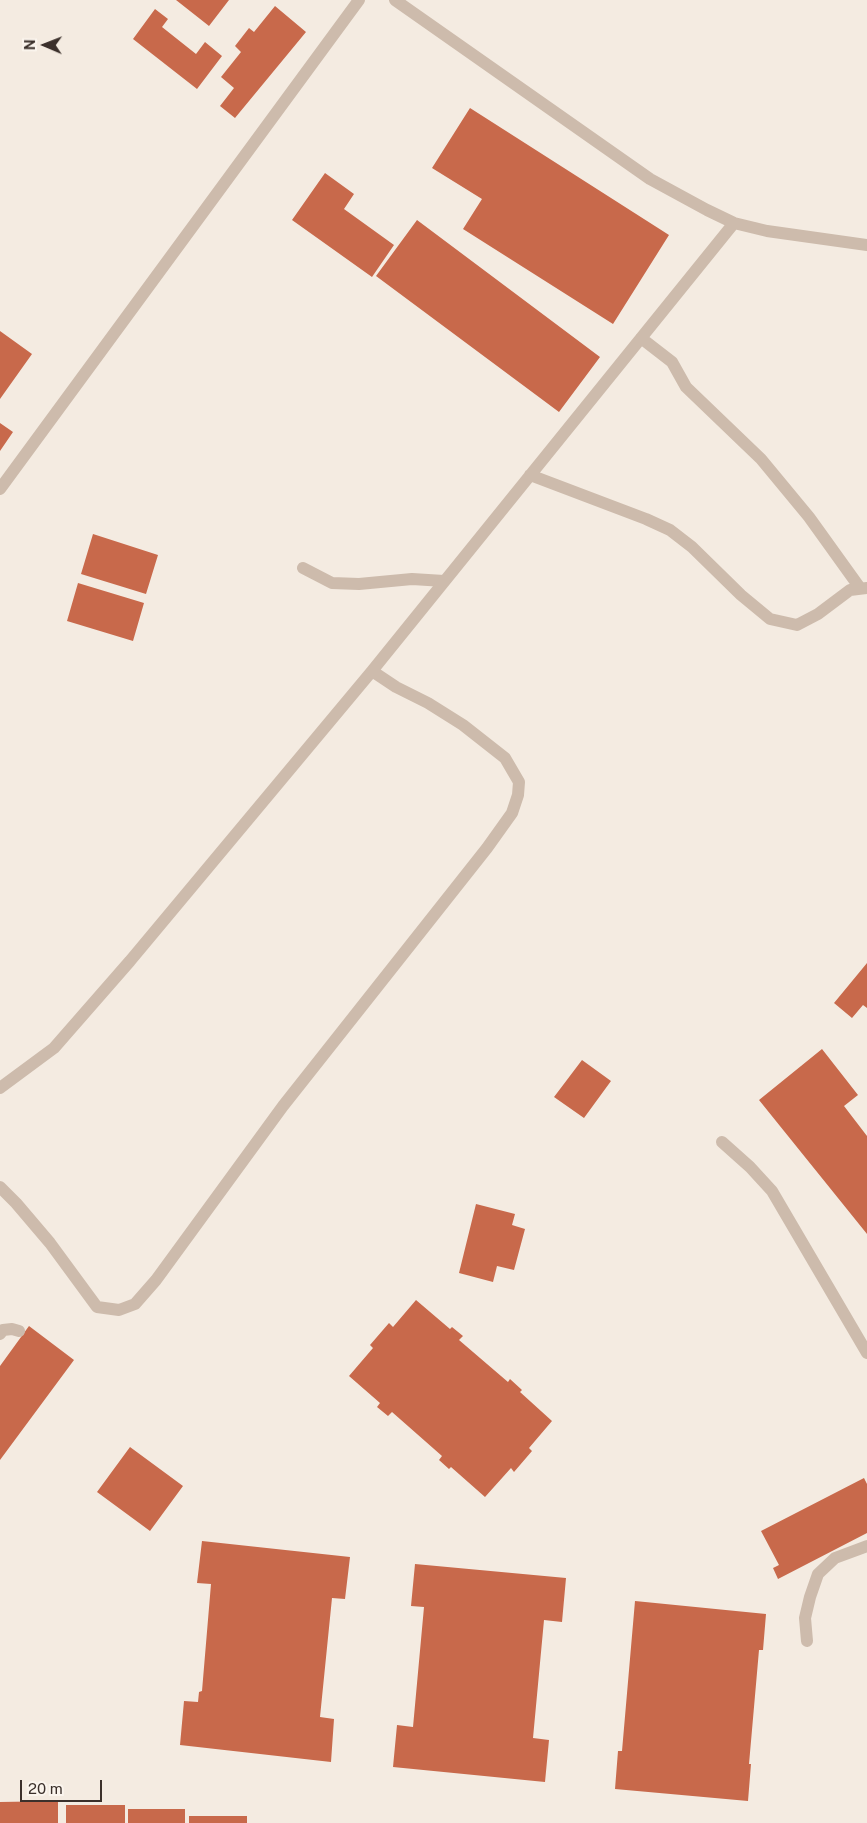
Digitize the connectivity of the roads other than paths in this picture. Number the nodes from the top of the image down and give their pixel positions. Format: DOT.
graph roads {
  1 [pos="359,0"];
  2 [pos="395,0"];
  3 [pos="734,223"];
  4 [pos="867,245"];
  5 [pos="641,338"];
  6 [pos="530,476"];
  7 [pos="0,489"];
  8 [pos="303,568"];
  9 [pos="444,581"];
  10 [pos="864,588"];
  11 [pos="372,671"];
  12 [pos="0,1088"];
  13 [pos="722,1142"];
  14 [pos="0,1187"];
  15 [pos="19,1332"];
  16 [pos="0,1334"];
  17 [pos="867,1352"];
  18 [pos="867,1546"];
  19 [pos="807,1640"];
  1 -- 7 [label="street"];
  2 -- 3 [label="street"];
  3 -- 4 [label="street"];
  3 -- 5 [label="street"];
  5 -- 6 [label="street"];
  5 -- 10 [label="street"];
  6 -- 9 [label="street"];
  6 -- 10 [label="street"];
  8 -- 9 [label="street"];
  9 -- 11 [label="street"];
  11 -- 12 [label="street"];
  11 -- 14 [label="street"];
  13 -- 17 [label="street"];
  15 -- 16 [label="street"];
  18 -- 19 [label="street"];
}
